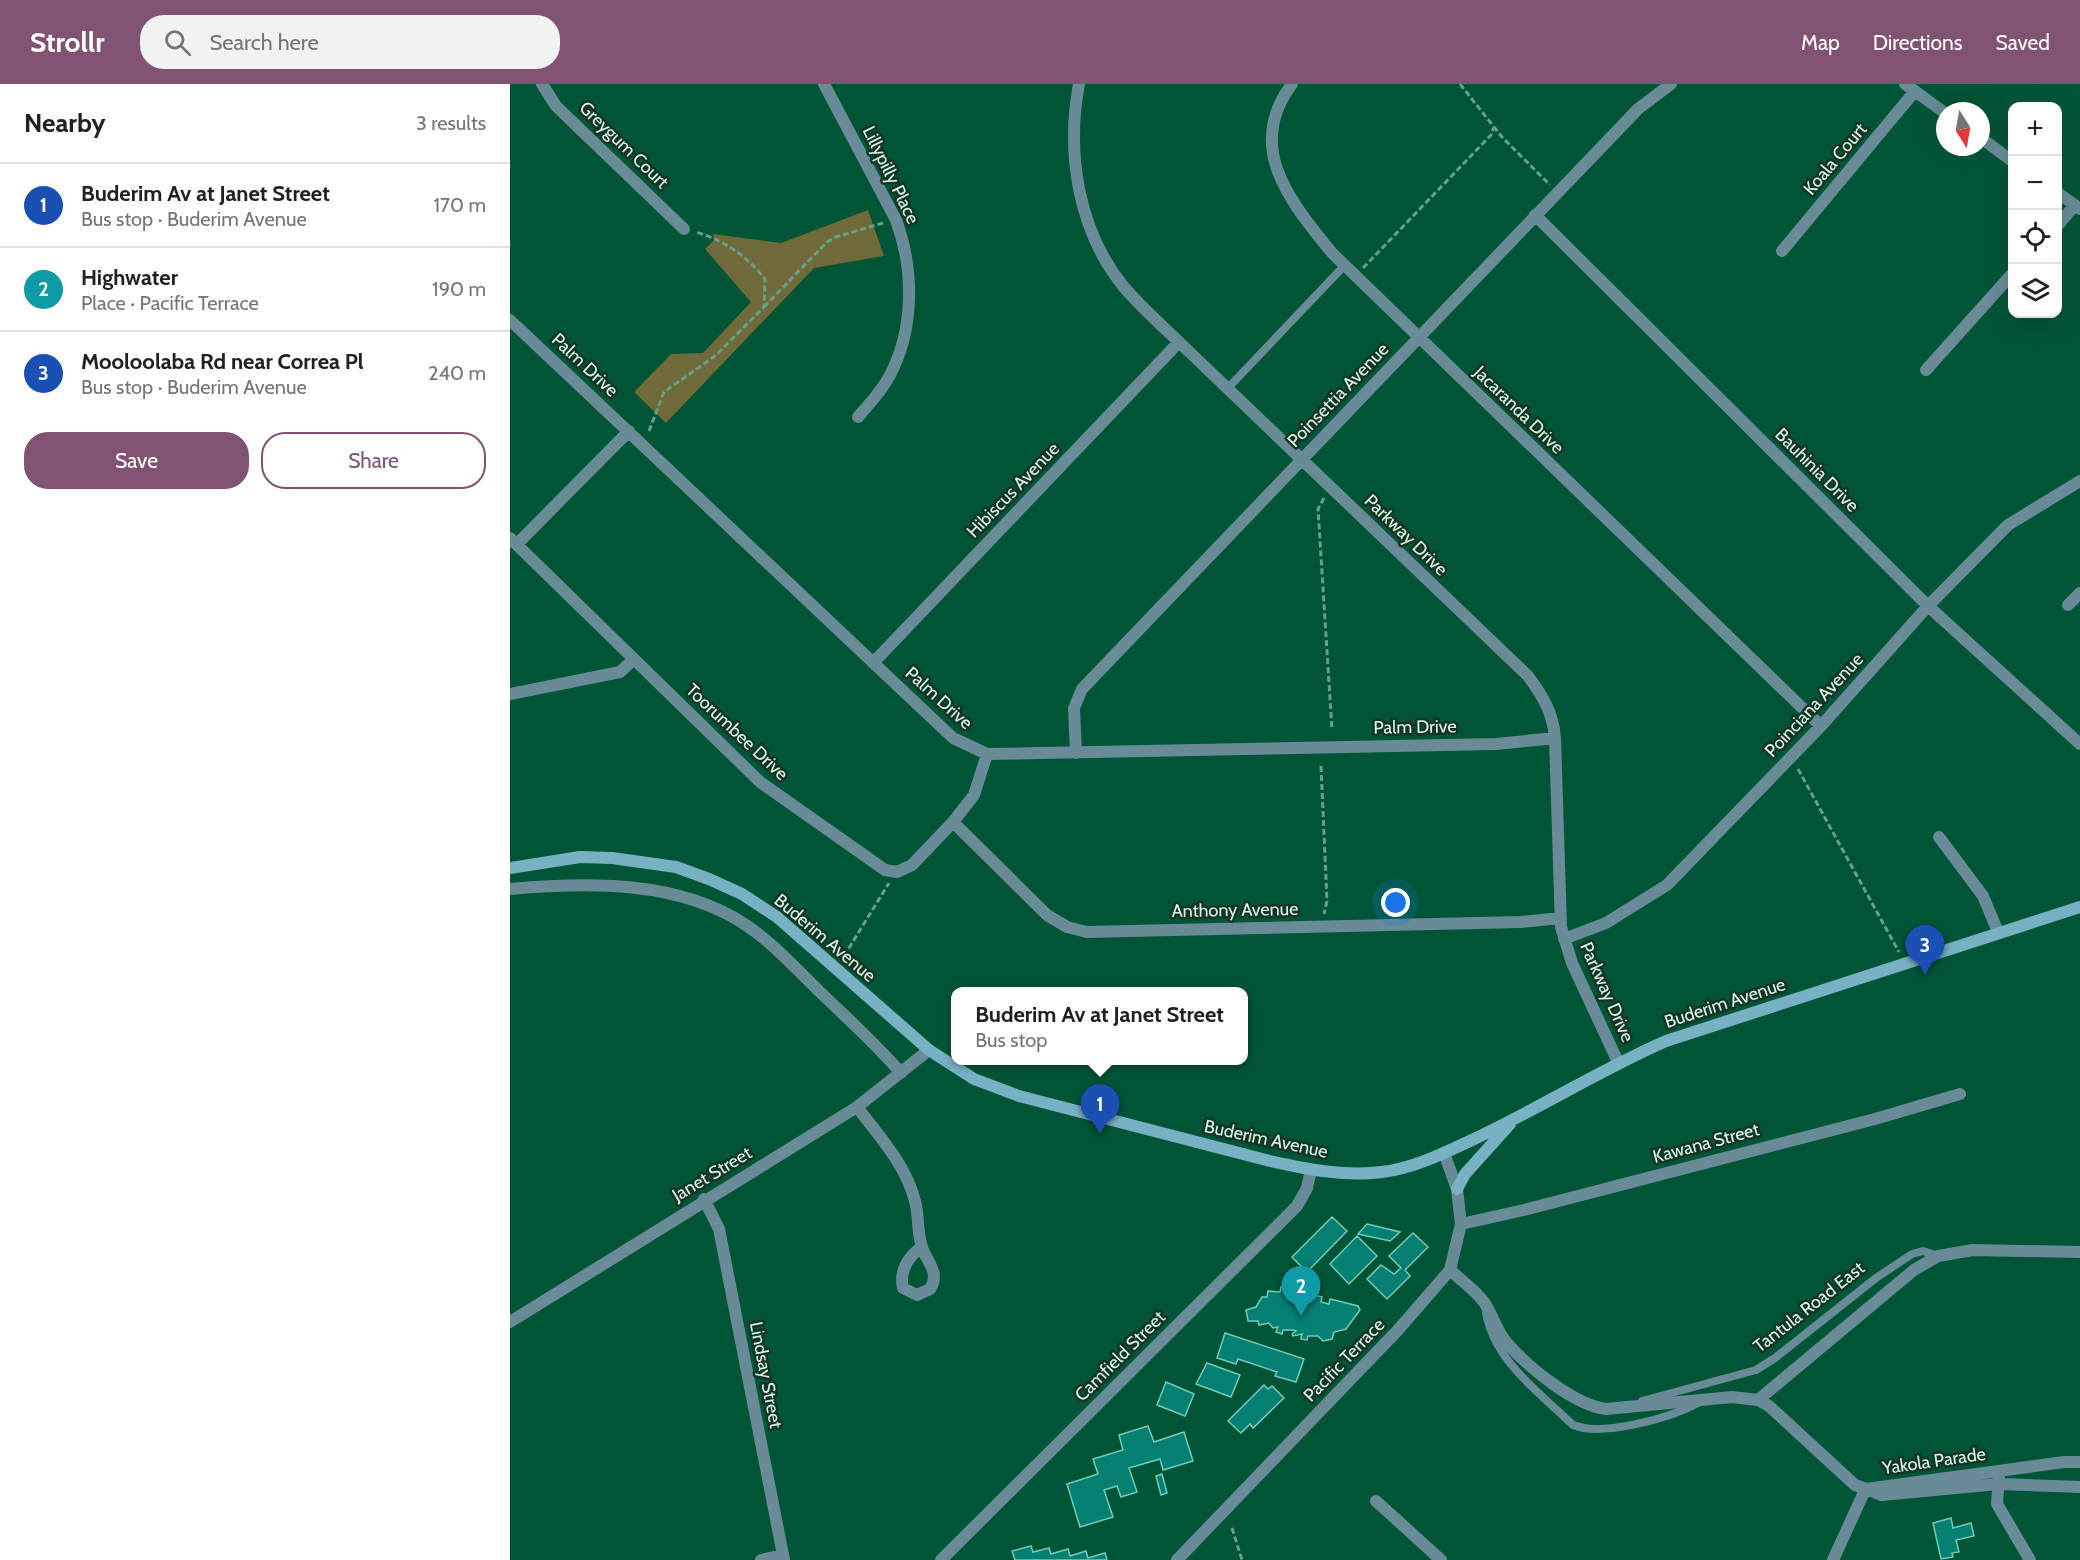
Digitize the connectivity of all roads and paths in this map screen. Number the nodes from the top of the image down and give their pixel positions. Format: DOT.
graph roads {
  1 [pos="542,84"];
  2 [pos="824,84"];
  3 [pos="1078,84"];
  4 [pos="1292,84"];
  5 [pos="1460,84"];
  6 [pos="1671,84"];
  7 [pos="1910,88"];
  8 [pos="1936,107"];
  9 [pos="1494,127"];
  10 [pos="1990,144"];
  11 [pos="2008,157"];
  12 [pos="1557,192"];
  13 [pos="2062,196"];
  14 [pos="2078,207"];
  15 [pos="1535,215"];
  16 [pos="896,220"];
  17 [pos="2062,221"];
  18 [pos="684,229"];
  19 [pos="1782,251"];
  20 [pos="1344,266"];
  21 [pos="1355,277"];
  22 [pos="2008,280"];
  23 [pos="764,307"];
  24 [pos="510,320"];
  25 [pos="1418,337"];
  26 [pos="1179,342"];
  27 [pos="1926,370"];
  28 [pos="1227,389"];
  29 [pos="858,417"];
  30 [pos="629,430"];
  31 [pos="649,431"];
  32 [pos="1301,459"];
  33 [pos="2080,481"];
  34 [pos="1324,498"];
  35 [pos="513,541"];
  36 [pos="2080,593"];
  37 [pos="2068,605"];
  38 [pos="1928,606"];
  39 [pos="634,659"];
  40 [pos="873,663"];
  41 [pos="510,694"];
  42 [pos="1821,726"];
  43 [pos="1332,730"];
  44 [pos="1555,738"];
  45 [pos="2080,744"];
  46 [pos="1076,753"];
  47 [pos="987,754"];
  48 [pos="1791,757"];
  49 [pos="1321,766"];
  50 [pos="953,822"];
  51 [pos="1939,837"];
  52 [pos="510,868"];
  53 [pos="897,872"];
  54 [pos="510,889"];
  55 [pos="2080,907"];
  56 [pos="1560,918"];
  57 [pos="1322,926"];
  58 [pos="1998,932"];
  59 [pos="1564,939"];
  60 [pos="844,956"];
  61 [pos="1904,962"];
  62 [pos="929,1050"];
  63 [pos="1618,1062"];
  64 [pos="951,1064"];
  65 [pos="952,1065"];
  66 [pos="901,1073"];
  67 [pos="1960,1094"];
  68 [pos="857,1107"];
  69 [pos="1513,1121"];
  70 [pos="1444,1153"];
  71 [pos="1311,1170"];
  72 [pos="1457,1189"];
  73 [pos="704,1199"];
  74 [pos="1461,1224"];
  75 [pos="922,1247"];
  76 [pos="2080,1252"];
  77 [pos="1938,1256"];
  78 [pos="1450,1270"];
  79 [pos="1485,1304"];
  80 [pos="510,1322"];
  81 [pos="1705,1400"];
  82 [pos="1758,1400"];
  83 [pos="1627,1407"];
  84 [pos="2080,1462"];
  85 [pos="1999,1471"];
  86 [pos="1998,1484"];
  87 [pos="2080,1487"];
  88 [pos="1865,1490"];
  89 [pos="1376,1501"];
  90 [pos="1232,1528"];
  91 [pos="784,1558"];
  92 [pos="761,1560"];
  93 [pos="941,1560"];
  94 [pos="1177,1560"];
  95 [pos="1242,1560"];
  96 [pos="1441,1560"];
  97 [pos="1833,1560"];
  98 [pos="2030,1560"];
  1 -- 18 [label="street, Greygum Court"];
  2 -- 16 [label="street, Lillypilly Place"];
  3 -- 26 [label="street, Parkway Drive"];
  4 -- 20 [label="street, Jacaranda Drive"];
  5 -- 9 [label="path"];
  6 -- 12 [label="street, Poinsettia Avenue"];
  7 -- 8 [label="street"];
  7 -- 19 [label="street, Koala Court"];
  9 -- 12 [label="path"];
  9 -- 21 [label="path"];
  10 -- 11 [label="street"];
  12 -- 15 [label="street, Poinsettia Avenue"];
  13 -- 14 [label="street"];
  14 -- 17 [label="street"];
  15 -- 25 [label="street, Poinsettia Avenue"];
  15 -- 38 [label="street, Bauhinia Drive"];
  16 -- 23 [label="path"];
  16 -- 29 [label="street, Lillypilly Place"];
  18 -- 23 [label="path"];
  20 -- 21 [label="street, Jacaranda Drive"];
  20 -- 28 [label="lane"];
  21 -- 25 [label="street, Jacaranda Drive"];
  22 -- 27 [label="street"];
  23 -- 31 [label="path"];
  24 -- 30 [label="street, Palm Drive"];
  25 -- 32 [label="street, Poinsettia Avenue"];
  25 -- 42 [label="street, Jacaranda Drive"];
  26 -- 28 [label="street, Parkway Drive"];
  26 -- 40 [label="street, Hibiscus Avenue"];
  28 -- 32 [label="street, Parkway Drive"];
  30 -- 35 [label="street"];
  30 -- 40 [label="street, Palm Drive"];
  32 -- 44 [label="street, Parkway Drive"];
  32 -- 46 [label="street, Poinsettia Avenue"];
  33 -- 38 [label="street, Poinciana Avenue"];
  34 -- 43 [label="path"];
  35 -- 39 [label="street, Toorumbee Drive"];
  36 -- 37 [label="street"];
  38 -- 42 [label="street, Poinciana Avenue"];
  38 -- 45 [label="street, Bauhinia Drive"];
  39 -- 41 [label="street"];
  39 -- 53 [label="street, Toorumbee Drive"];
  40 -- 47 [label="street, Palm Drive"];
  42 -- 48 [label="street, Poinciana Avenue"];
  44 -- 46 [label="street, Palm Drive"];
  44 -- 56 [label="street, Parkway Drive"];
  46 -- 47 [label="street, Palm Drive"];
  47 -- 50 [label="street"];
  48 -- 59 [label="street, Poinciana Avenue"];
  48 -- 61 [label="path"];
  49 -- 57 [label="path"];
  50 -- 53 [label="street"];
  50 -- 57 [label="street, Anthony Avenue"];
  51 -- 58 [label="street"];
  52 -- 62 [label="main road, Buderim Avenue"];
  53 -- 60 [label="path"];
  54 -- 66 [label="street"];
  55 -- 58 [label="main road, Buderim Avenue"];
  56 -- 57 [label="street, Anthony Avenue"];
  56 -- 59 [label="street, Parkway Drive"];
  58 -- 61 [label="main road, Buderim Avenue"];
  59 -- 63 [label="street, Parkway Drive"];
  61 -- 63 [label="main road, Buderim Avenue"];
  62 -- 64 [label="main road, Buderim Avenue"];
  62 -- 66 [label="street, Janet Street"];
  63 -- 69 [label="main road, Buderim Avenue"];
  65 -- 71 [label="main road, Buderim Avenue"];
  66 -- 68 [label="street, Janet Street"];
  67 -- 74 [label="street, Kawana Street"];
  68 -- 73 [label="street, Janet Street"];
  68 -- 75 [label="street"];
  69 -- 70 [label="main road, Buderim Avenue"];
  69 -- 72 [label="main road"];
  70 -- 71 [label="main road, Buderim Avenue"];
  70 -- 72 [label="street, Pacific Terrace"];
  71 -- 93 [label="street, Camfield Street"];
  72 -- 74 [label="street, Pacific Terrace"];
  73 -- 80 [label="street, Janet Street"];
  73 -- 91 [label="street, Lindsay Street"];
  74 -- 78 [label="street, Pacific Terrace"];
  76 -- 77 [label="street, Tantula Road East"];
  77 -- 82 [label="street, Tantula Road East"];
  77 -- 83 [label="lane, Tantula Road East"];
  78 -- 79 [label="street, Tantula Road East"];
  78 -- 94 [label="street, Pacific Terrace"];
  79 -- 81 [label="lane, Tantula Road East"];
  79 -- 83 [label="street, Tantula Road East"];
  81 -- 82 [label="street, Tantula Road East"];
  81 -- 83 [label="street, Tantula Road East"];
  82 -- 88 [label="street"];
  84 -- 85 [label="street, Yakola Parade"];
  85 -- 86 [label="street"];
  85 -- 88 [label="street, Yakola Parade"];
  86 -- 87 [label="street, Yakola Parade"];
  86 -- 88 [label="street, Yakola Parade"];
  86 -- 98 [label="street"];
  88 -- 97 [label="street"];
  89 -- 96 [label="street"];
  90 -- 95 [label="path"];
  91 -- 92 [label="street"];
}
